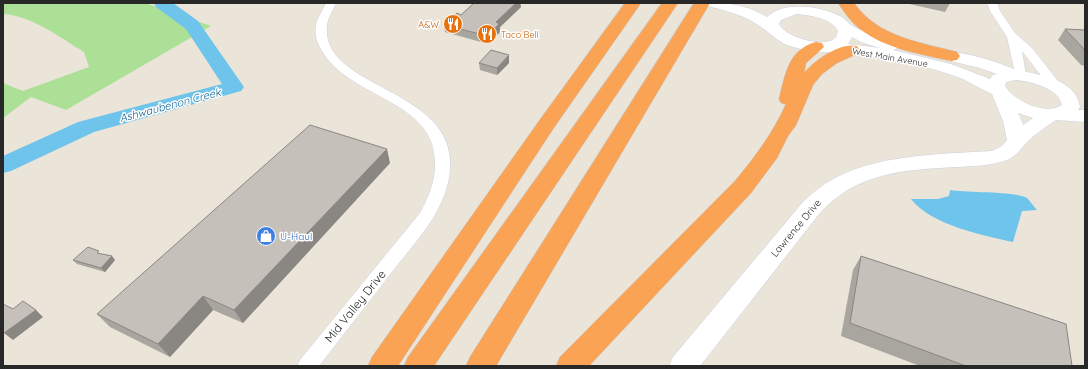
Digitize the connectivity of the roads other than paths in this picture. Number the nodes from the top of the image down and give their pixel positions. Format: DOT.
graph roads {
  1 [pos="331,3"];
  2 [pos="633,3"];
  3 [pos="712,3"];
  4 [pos="773,3"];
  5 [pos="834,3"];
  6 [pos="846,3"];
  7 [pos="992,3"];
  8 [pos="667,6"];
  9 [pos="698,9"];
  10 [pos="807,10"];
  11 [pos="841,24"];
  12 [pos="773,28"];
  13 [pos="1011,36"];
  14 [pos="821,46"];
  15 [pos="851,50"];
  16 [pos="951,56"];
  17 [pos="1017,75"];
  18 [pos="1060,90"];
  19 [pos="999,92"];
  20 [pos="1085,99"];
  21 [pos="1056,114"];
  22 [pos="1085,116"];
  23 [pos="779,134"];
  24 [pos="1017,141"];
  25 [pos="307,366"];
  26 [pos="382,366"];
  27 [pos="418,366"];
  28 [pos="480,366"];
  29 [pos="570,366"];
  30 [pos="683,366"];
  1 -- 25 [label="street, Mid Valley Drive"];
  2 -- 26 [label="highway"];
  3 -- 12 [label="main road"];
  4 -- 10 [label="main road"];
  5 -- 11 [label="highway"];
  6 -- 16 [label="highway"];
  7 -- 13 [label="street"];
  8 -- 27 [label="highway"];
  9 -- 28 [label="highway"];
  10 -- 11 [label="main road, West Main Avenue"];
  10 -- 12 [label="main road"];
  11 -- 14 [label="main road"];
  11 -- 16 [label="main road, West Main Avenue"];
  12 -- 14 [label="main road, West Main Avenue"];
  13 -- 17 [label="street"];
  13 -- 18 [label="street"];
  14 -- 15 [label="main road, West Main Avenue"];
  14 -- 23 [label="highway"];
  15 -- 19 [label="main road, West Main Avenue"];
  15 -- 23 [label="highway"];
  16 -- 17 [label="main road, West Main Avenue"];
  17 -- 18 [label="main road, West Main Avenue"];
  17 -- 19 [label="main road"];
  18 -- 20 [label="main road"];
  18 -- 21 [label="main road, Lawrence Drive"];
  19 -- 21 [label="main road, West Main Avenue"];
  19 -- 24 [label="main road"];
  21 -- 22 [label="main road"];
  21 -- 24 [label="main road, Lawrence Drive"];
  23 -- 29 [label="highway"];
  24 -- 30 [label="main road, Lawrence Drive"];
}
